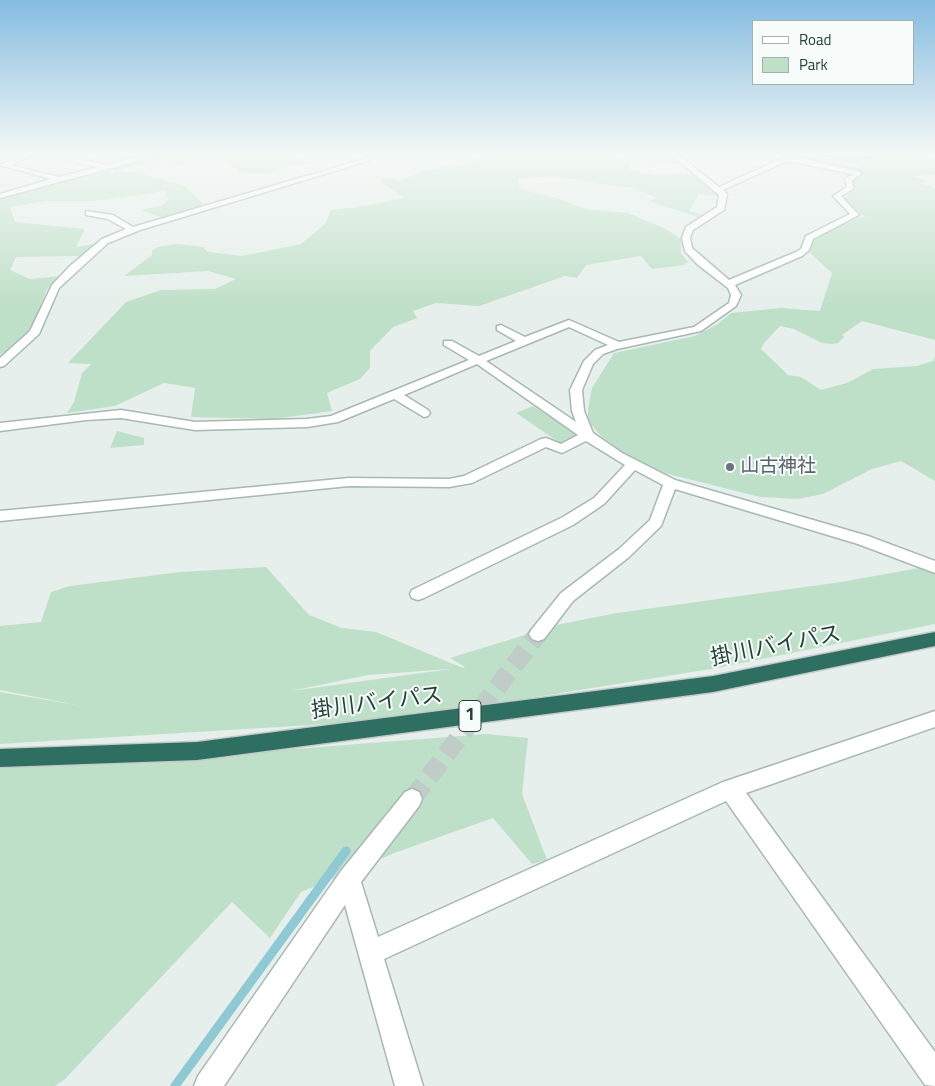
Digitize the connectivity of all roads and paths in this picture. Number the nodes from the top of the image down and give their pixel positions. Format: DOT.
graph roads {
  1 [pos="215,206"];
  2 [pos="722,206"];
  3 [pos="846,206"];
  4 [pos="89,213"];
  5 [pos="133,230"];
  6 [pos="728,284"];
  7 [pos="501,328"];
  8 [pos="525,341"];
  9 [pos="448,343"];
  10 [pos="618,345"];
  11 [pos="478,360"];
  12 [pos="0,364"];
  13 [pos="395,394"];
  14 [pos="424,414"];
  15 [pos="0,427"];
  16 [pos="587,435"];
  17 [pos="633,464"];
  18 [pos="670,483"];
  19 [pos="0,516"];
  20 [pos="935,567"];
  21 [pos="418,594"];
  22 [pos="538,634"];
  23 [pos="935,639"];
  24 [pos="935,719"];
  25 [pos="0,758"];
  26 [pos="730,789"];
  27 [pos="412,799"];
  28 [pos="349,879"];
  29 [pos="370,953"];
  30 [pos="935,1075"];
  31 [pos="208,1086"];
  32 [pos="409,1086"];
  1 -- 5 [label="street"];
  2 -- 6 [label="street"];
  3 -- 6 [label="street"];
  4 -- 5 [label="street"];
  5 -- 12 [label="street"];
  6 -- 10 [label="street"];
  7 -- 8 [label="street"];
  8 -- 10 [label="street"];
  8 -- 11 [label="street"];
  9 -- 11 [label="street"];
  10 -- 16 [label="street"];
  11 -- 13 [label="street"];
  11 -- 16 [label="street"];
  13 -- 14 [label="street"];
  13 -- 15 [label="street"];
  16 -- 17 [label="street"];
  16 -- 19 [label="street"];
  17 -- 18 [label="street"];
  17 -- 21 [label="street"];
  18 -- 20 [label="street"];
  18 -- 22 [label="street"];
  23 -- 25 [label="highway, 掛川バイパス / 1"];
  24 -- 26 [label="street"];
  26 -- 29 [label="street"];
  26 -- 30 [label="street"];
  27 -- 28 [label="street"];
  28 -- 29 [label="street"];
  28 -- 31 [label="street"];
  29 -- 32 [label="street"];
}
